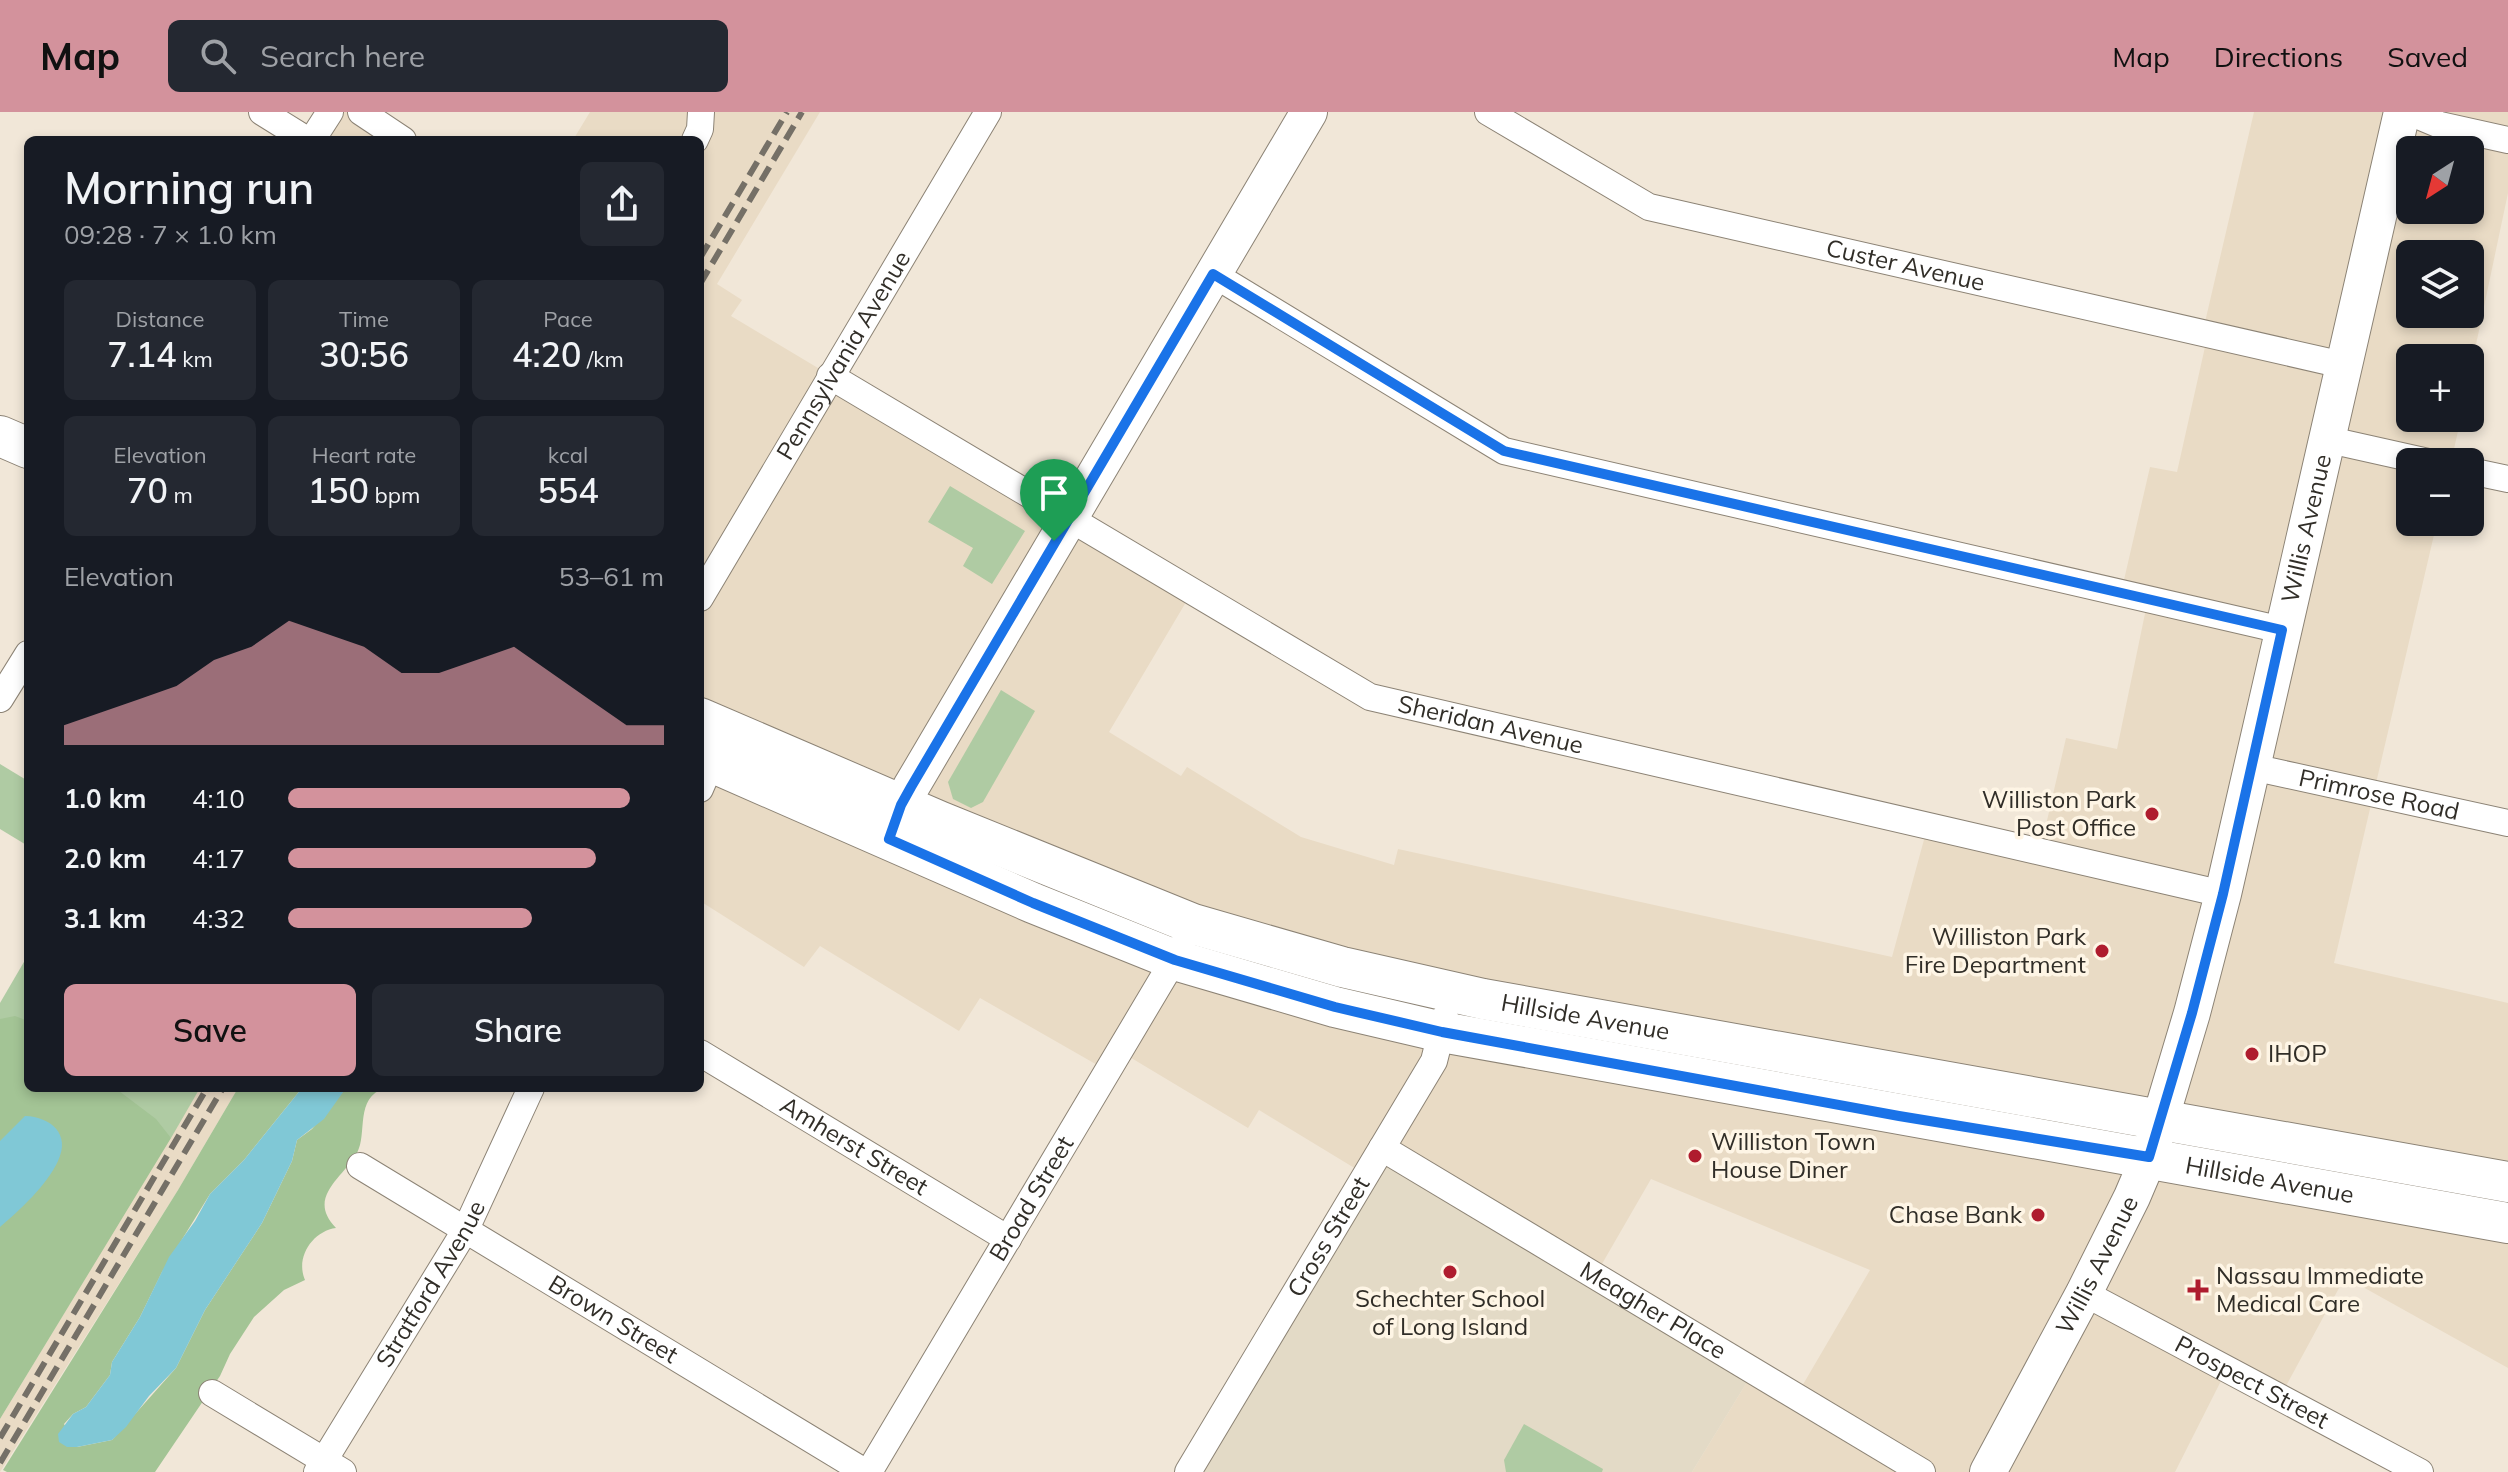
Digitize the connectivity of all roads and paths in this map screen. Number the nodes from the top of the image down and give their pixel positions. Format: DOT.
graph roads {
  1 [pos="262,112"];
  2 [pos="330,112"];
  3 [pos="361,112"];
  4 [pos="701,112"];
  5 [pos="988,112"];
  6 [pos="1309,112"];
  7 [pos="1488,112"];
  8 [pos="2402,112"];
  9 [pos="2409,112"];
  10 [pos="302,136"];
  11 [pos="312,136"];
  12 [pos="397,136"];
  13 [pos="697,136"];
  14 [pos="2508,140"];
  15 [pos="1213,274"];
  16 [pos="2343,365"];
  17 [pos="830,376"];
  18 [pos="0,436"];
  19 [pos="2325,439"];
  20 [pos="24,446"];
  21 [pos="2396,455"];
  22 [pos="2484,474"];
  23 [pos="2508,479"];
  24 [pos="1068,518"];
  25 [pos="704,591"];
  26 [pos="2282,630"];
  27 [pos="24,660"];
  28 [pos="0,699"];
  29 [pos="707,751"];
  30 [pos="2252,767"];
  31 [pos="895,822"];
  32 [pos="2508,823"];
  33 [pos="2223,894"];
  34 [pos="1193,924"];
  35 [pos="1175,960"];
  36 [pos="1451,993"];
  37 [pos="1442,1032"];
  38 [pos="704,1055"];
  39 [pos="529,1092"];
  40 [pos="2154,1139"];
  41 [pos="1382,1148"];
  42 [pos="360,1166"];
  43 [pos="2508,1182"];
  44 [pos="2508,1223"];
  45 [pos="466,1229"];
  46 [pos="1008,1239"];
  47 [pos="2084,1293"];
  48 [pos="212,1393"];
  49 [pos="328,1468"];
  50 [pos="867,1472"];
  51 [pos="1188,1472"];
  52 [pos="1922,1472"];
  53 [pos="1988,1472"];
  54 [pos="2420,1472"];
  1 -- 10 [label="street"];
  2 -- 11 [label="street"];
  3 -- 12 [label="street"];
  4 -- 13 [label="street"];
  5 -- 17 [label="street, Pennsylvania Avenue"];
  6 -- 15 [label="main road"];
  7 -- 16 [label="street, Custer Avenue"];
  8 -- 16 [label="main road, Willis Avenue"];
  9 -- 14 [label="street"];
  15 -- 24 [label="main road"];
  15 -- 26 [label="street"];
  16 -- 19 [label="main road, Willis Avenue"];
  17 -- 24 [label="street, Sheridan Avenue"];
  17 -- 25 [label="street, Pennsylvania Avenue"];
  18 -- 20 [label="main road"];
  19 -- 21 [label="street"];
  19 -- 26 [label="main road, Willis Avenue"];
  22 -- 23 [label="street"];
  24 -- 31 [label="main road"];
  24 -- 33 [label="street, Sheridan Avenue"];
  26 -- 30 [label="main road, Willis Avenue"];
  27 -- 28 [label="street"];
  29 -- 31 [label="main road, Hillside Avenue"];
  30 -- 32 [label="street, Primrose Road"];
  30 -- 33 [label="main road, Willis Avenue"];
  31 -- 34 [label="main road, Hillside Avenue"];
  31 -- 35 [label="main road, Hillside Avenue"];
  33 -- 40 [label="main road, Willis Avenue"];
  34 -- 35 [label="street, Broad Street"];
  34 -- 36 [label="main road, Hillside Avenue"];
  35 -- 37 [label="main road, Hillside Avenue"];
  35 -- 46 [label="street, Broad Street"];
  36 -- 37 [label="street, Cross Street"];
  36 -- 40 [label="main road, Hillside Avenue"];
  37 -- 40 [label="main road, Hillside Avenue"];
  37 -- 41 [label="street, Cross Street"];
  38 -- 46 [label="street, Amherst Street"];
  39 -- 45 [label="street, Stratford Avenue"];
  40 -- 43 [label="main road, Hillside Avenue"];
  40 -- 44 [label="main road, Hillside Avenue"];
  40 -- 47 [label="main road, Willis Avenue"];
  41 -- 51 [label="street, Cross Street"];
  41 -- 52 [label="street, Meagher Place"];
  42 -- 45 [label="street, Brown Street"];
  45 -- 49 [label="street, Stratford Avenue"];
  45 -- 50 [label="street, Brown Street"];
  46 -- 50 [label="street, Broad Street"];
  47 -- 53 [label="main road, Willis Avenue"];
  47 -- 54 [label="street, Prospect Street"];
  48 -- 49 [label="street"];
}
